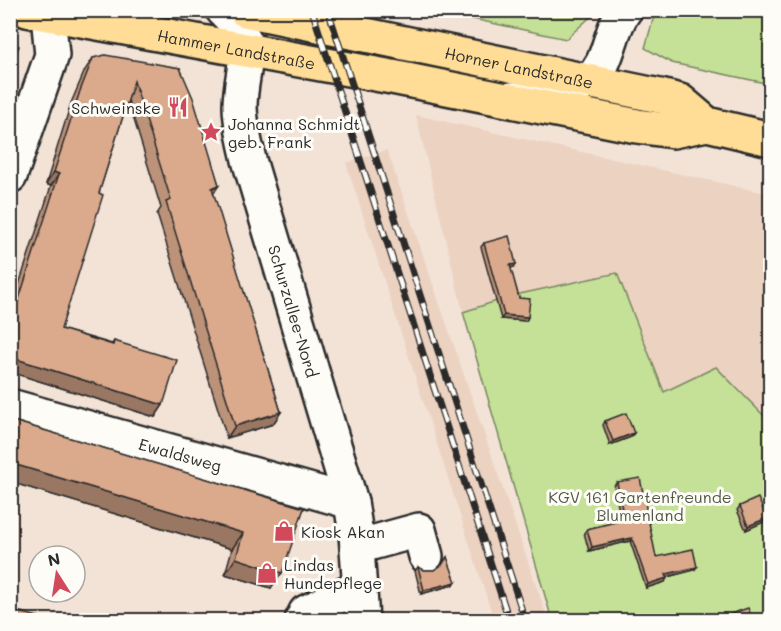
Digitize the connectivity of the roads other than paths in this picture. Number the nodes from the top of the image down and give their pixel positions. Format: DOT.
graph roads {
  1 [pos="223,10"];
  2 [pos="245,10"];
  3 [pos="626,10"];
  4 [pos="38,13"];
  5 [pos="248,51"];
  6 [pos="339,68"];
  7 [pos="592,80"];
  8 [pos="506,100"];
  9 [pos="707,124"];
  10 [pos="771,139"];
  11 [pos="10,176"];
  12 [pos="10,406"];
  13 [pos="351,502"];
  14 [pos="357,547"];
  15 [pos="426,556"];
  16 [pos="360,585"];
  17 [pos="302,621"];
  18 [pos="362,621"];
  1 -- 5 [label="street"];
  2 -- 7 [label="main road, Horner Landstraße"];
  3 -- 7 [label="street"];
  4 -- 5 [label="main road, Hammer Landstraße"];
  4 -- 11 [label="street"];
  5 -- 6 [label="main road, Hammer Landstraße"];
  5 -- 13 [label="street, Schurzallee-Nord"];
  6 -- 8 [label="main road, Horner Landstraße"];
  7 -- 8 [label="street"];
  7 -- 9 [label="main road, Horner Landstraße"];
  8 -- 9 [label="main road, Horner Landstraße"];
  9 -- 10 [label="main road, Horner Landstraße"];
  12 -- 13 [label="street, Ewaldsweg"];
  13 -- 14 [label="street, Schurzallee-Nord"];
  14 -- 15 [label="street"];
  14 -- 16 [label="street, Schurzallee-Nord"];
  16 -- 17 [label="street"];
  16 -- 18 [label="street, Schurzallee-Nord"];
}
